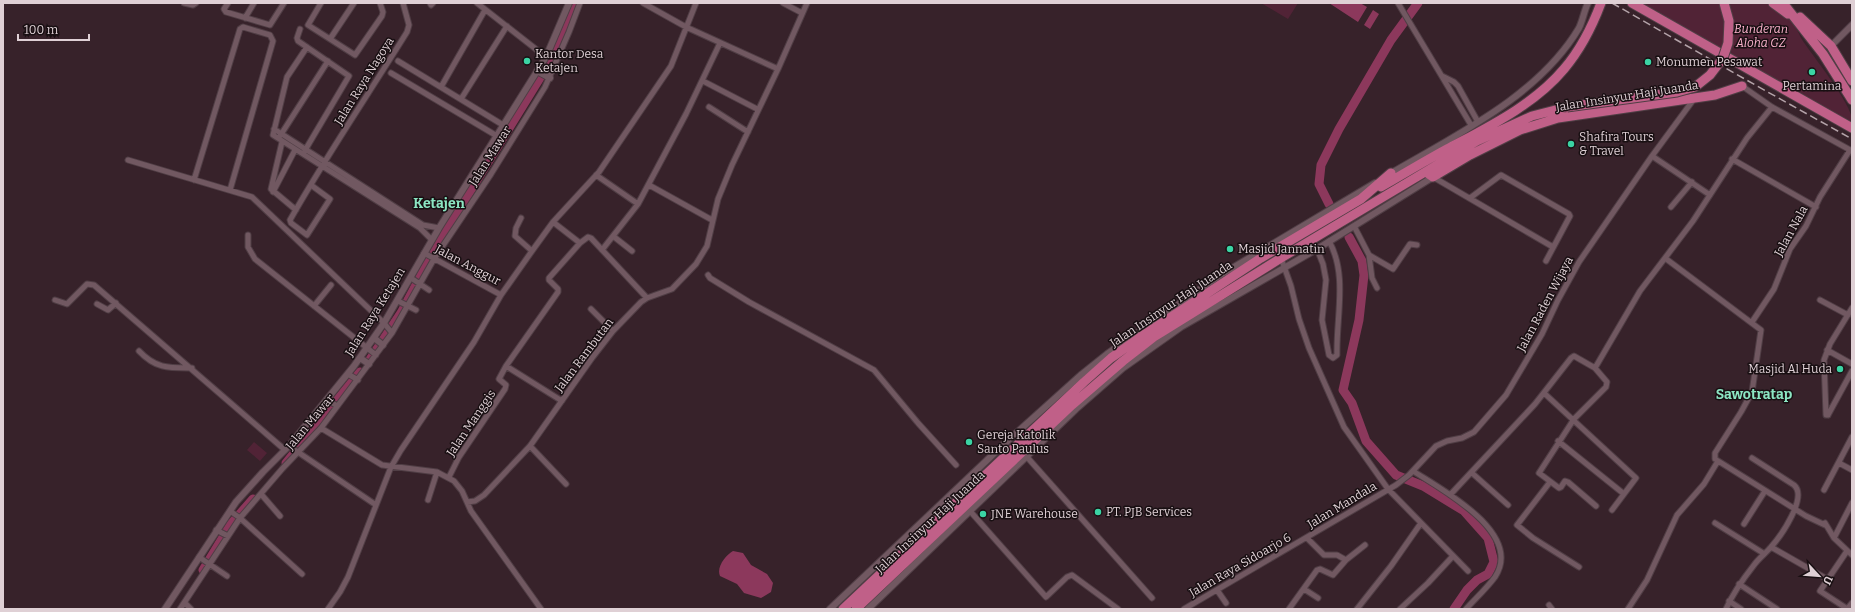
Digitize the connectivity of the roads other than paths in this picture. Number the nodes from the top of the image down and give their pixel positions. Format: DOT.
graph roads {
  1 [pos="184,3"];
  2 [pos="196,3"];
  3 [pos="228,3"];
  4 [pos="254,3"];
  5 [pos="284,3"];
  6 [pos="321,3"];
  7 [pos="354,3"];
  8 [pos="380,3"];
  9 [pos="403,3"];
  10 [pos="477,3"];
  11 [pos="569,3"];
  12 [pos="580,3"];
  13 [pos="643,3"];
  14 [pos="696,3"];
  15 [pos="782,3"];
  16 [pos="807,3"];
  17 [pos="1398,3"];
  18 [pos="1588,3"];
  19 [pos="1601,3"];
  20 [pos="1632,3"];
  21 [pos="1724,3"];
  22 [pos="1773,3"];
  23 [pos="1786,5"];
  24 [pos="486,10"];
  25 [pos="802,13"];
  26 [pos="245,18"];
  27 [pos="564,18"];
  28 [pos="573,22"];
  29 [pos="1799,22"];
  30 [pos="1852,25"];
  31 [pos="507,26"];
  32 [pos="686,27"];
  33 [pos="300,29"];
  34 [pos="330,39"];
  35 [pos="720,43"];
  36 [pos="1831,46"];
  37 [pos="307,47"];
  38 [pos="546,57"];
  39 [pos="328,61"];
  40 [pos="398,61"];
  41 [pos="778,69"];
  42 [pos="538,71"];
  43 [pos="391,74"];
  44 [pos="1442,76"];
  45 [pos="549,78"];
  46 [pos="703,81"];
  47 [pos="1852,81"];
  48 [pos="1742,86"];
  49 [pos="440,87"];
  50 [pos="1694,98"];
  51 [pos="461,99"];
  52 [pos="1852,100"];
  53 [pos="709,107"];
  54 [pos="1772,107"];
  55 [pos="758,109"];
  56 [pos="1478,122"];
  57 [pos="503,125"];
  58 [pos="1471,125"];
  59 [pos="1851,127"];
  60 [pos="274,129"];
  61 [pos="748,132"];
  62 [pos="281,134"];
  63 [pos="497,136"];
  64 [pos="280,141"];
  65 [pos="295,150"];
  66 [pos="1851,150"];
  67 [pos="304,152"];
  68 [pos="1652,156"];
  69 [pos="1732,159"];
  70 [pos="128,160"];
  71 [pos="323,164"];
  72 [pos="1391,173"];
  73 [pos="1434,174"];
  74 [pos="596,175"];
  75 [pos="194,180"];
  76 [pos="1692,182"];
  77 [pos="310,185"];
  78 [pos="649,185"];
  79 [pos="230,190"];
  80 [pos="273,192"];
  81 [pos="1710,195"];
  82 [pos="1470,198"];
  83 [pos="1361,199"];
  84 [pos="638,204"];
  85 [pos="1344,205"];
  86 [pos="1671,207"];
  87 [pos="1816,207"];
  88 [pos="296,210"];
  89 [pos="521,218"];
  90 [pos="712,220"];
  91 [pos="553,222"];
  92 [pos="1353,226"];
  93 [pos="421,227"];
  94 [pos="439,228"];
  95 [pos="248,235"];
  96 [pos="614,236"];
  97 [pos="432,240"];
  98 [pos="1329,241"];
  99 [pos="580,243"];
  100 [pos="1418,245"];
  101 [pos="1299,247"];
  102 [pos="1552,247"];
  103 [pos="1317,249"];
  104 [pos="602,250"];
  105 [pos="532,251"];
  106 [pos="632,251"];
  107 [pos="425,254"];
  108 [pos="1369,255"];
  109 [pos="1304,256"];
  110 [pos="433,258"];
  111 [pos="1665,258"];
  112 [pos="1283,262"];
  113 [pos="1546,262"];
  114 [pos="708,275"];
  115 [pos="412,278"];
  116 [pos="1221,279"];
  117 [pos="419,282"];
  118 [pos="331,285"];
  119 [pos="1376,288"];
  120 [pos="429,290"];
  121 [pos="1229,291"];
  122 [pos="502,294"];
  123 [pos="647,298"];
  124 [pos="55,300"];
  125 [pos="1820,300"];
  126 [pos="97,304"];
  127 [pos="116,304"];
  128 [pos="403,304"];
  129 [pos="314,306"];
  130 [pos="1852,308"];
  131 [pos="591,309"];
  132 [pos="416,310"];
  133 [pos="1848,315"];
  134 [pos="1752,322"];
  135 [pos="386,325"];
  136 [pos="613,331"];
  137 [pos="392,332"];
  138 [pos="378,342"];
  139 [pos="1827,350"];
  140 [pos="140,351"];
  141 [pos="371,353"];
  142 [pos="365,361"];
  143 [pos="1852,364"];
  144 [pos="506,366"];
  145 [pos="192,368"];
  146 [pos="1595,368"];
  147 [pos="1852,371"];
  148 [pos="353,377"];
  149 [pos="1544,393"];
  150 [pos="562,401"];
  151 [pos="333,403"];
  152 [pos="1074,407"];
  153 [pos="1574,419"];
  154 [pos="321,428"];
  155 [pos="1852,437"];
  156 [pos="1558,441"];
  157 [pos="530,446"];
  158 [pos="292,450"];
  159 [pos="1027,457"];
  160 [pos="1752,458"];
  161 [pos="1718,461"];
  162 [pos="1838,462"];
  163 [pos="956,465"];
  164 [pos="391,467"];
  165 [pos="1852,470"];
  166 [pos="437,472"];
  167 [pos="1411,473"];
  168 [pos="1472,473"];
  169 [pos="449,478"];
  170 [pos="1550,482"];
  171 [pos="566,484"];
  172 [pos="1388,489"];
  173 [pos="1824,490"];
  174 [pos="1765,491"];
  175 [pos="260,494"];
  176 [pos="1624,494"];
  177 [pos="1450,495"];
  178 [pos="428,500"];
  179 [pos="467,502"];
  180 [pos="1852,503"];
  181 [pos="376,505"];
  182 [pos="1508,505"];
  183 [pos="1596,506"];
  184 [pos="1795,509"];
  185 [pos="1612,510"];
  186 [pos="970,511"];
  187 [pos="231,512"];
  188 [pos="280,516"];
  189 [pos="239,518"];
  190 [pos="1421,523"];
  191 [pos="1715,523"];
  192 [pos="1744,524"];
  193 [pos="223,533"];
  194 [pos="1307,538"];
  195 [pos="1834,538"];
  196 [pos="1365,545"];
  197 [pos="1771,547"];
  198 [pos="1846,551"];
  199 [pos="1763,553"];
  200 [pos="1852,555"];
  201 [pos="1453,556"];
  202 [pos="201,558"];
  203 [pos="1346,560"];
  204 [pos="209,563"];
  205 [pos="1579,567"];
  206 [pos="1468,571"];
  207 [pos="302,574"];
  208 [pos="227,576"];
  209 [pos="1827,579"];
  210 [pos="1739,584"];
  211 [pos="858,589"];
  212 [pos="1304,589"];
  213 [pos="1217,590"];
  214 [pos="1152,598"];
  215 [pos="1318,598"];
  216 [pos="1729,601"];
  217 [pos="185,602"];
  218 [pos="1226,602"];
  219 [pos="1852,603"];
  220 [pos="1185,608"];
  221 [pos="165,609"];
  222 [pos="180,609"];
  223 [pos="191,609"];
  224 [pos="328,609"];
  225 [pos="541,609"];
  226 [pos="830,609"];
  227 [pos="843,609"];
  228 [pos="856,609"];
  229 [pos="868,609"];
  230 [pos="1118,609"];
  231 [pos="1289,609"];
  232 [pos="1357,609"];
  233 [pos="1400,609"];
  234 [pos="1466,609"];
  235 [pos="1628,609"];
  236 [pos="1726,609"];
  237 [pos="1741,609"];
  238 [pos="1777,609"];
  1 -- 2 [label="street"];
  3 -- 26 [label="street"];
  4 -- 26 [label="street"];
  5 -- 26 [label="street"];
  6 -- 34 [label="street"];
  7 -- 34 [label="street"];
  8 -- 34 [label="street"];
  9 -- 71 [label="street, Jalan Raya Nagoya"];
  10 -- 24 [label="street"];
  11 -- 27 [label="street, Jalan Raya Ketajen"];
  12 -- 28 [label="street, Jalan Mawar"];
  13 -- 32 [label="street"];
  14 -- 32 [label="street"];
  15 -- 25 [label="street"];
  16 -- 25 [label="street, Jalan Rambutan"];
  17 -- 44 [label="street"];
  18 -- 56 [label="street, Jalan Insinyur Haji Juanda"];
  19 -- 83 [label="highway"];
  20 -- 59 [label="highway"];
  21 -- 73 [label="highway, bridge"];
  22 -- 29 [label="highway"];
  23 -- 29 [label="highway"];
  23 -- 36 [label="highway"];
  24 -- 31 [label="street"];
  24 -- 49 [label="street"];
  25 -- 41 [label="street, Jalan Rambutan"];
  27 -- 28 [label="street"];
  27 -- 38 [label="street, Jalan Raya Ketajen"];
  28 -- 45 [label="street, Jalan Mawar"];
  29 -- 52 [label="highway"];
  30 -- 36 [label="street"];
  31 -- 38 [label="street"];
  31 -- 51 [label="street"];
  32 -- 35 [label="street"];
  32 -- 74 [label="street"];
  33 -- 37 [label="street"];
  35 -- 41 [label="street"];
  35 -- 46 [label="street"];
  36 -- 47 [label="highway"];
  37 -- 39 [label="street"];
  37 -- 60 [label="street"];
  38 -- 42 [label="street, Jalan Raya Ketajen"];
  39 -- 62 [label="street"];
  39 -- 67 [label="street"];
  40 -- 49 [label="street"];
  41 -- 55 [label="street, Jalan Rambutan"];
  42 -- 45 [label="street"];
  42 -- 57 [label="street, Jalan Raya Ketajen"];
  43 -- 63 [label="street"];
  44 -- 56 [label="street"];
  44 -- 58 [label="street"];
  45 -- 110 [label="street, Jalan Mawar"];
  46 -- 55 [label="street"];
  46 -- 78 [label="street"];
  48 -- 50 [label="highway, Jalan Insinyur Haji Juanda"];
  48 -- 54 [label="street"];
  49 -- 51 [label="street"];
  50 -- 68 [label="street, Jalan Raden Wijaya"];
  50 -- 73 [label="highway, Jalan Insinyur Haji Juanda"];
  51 -- 57 [label="street"];
  53 -- 61 [label="street"];
  54 -- 66 [label="street"];
  54 -- 69 [label="street"];
  55 -- 61 [label="street, Jalan Rambutan"];
  56 -- 58 [label="street, Jalan Insinyur Haji Juanda"];
  57 -- 63 [label="street, Jalan Raya Ketajen"];
  58 -- 72 [label="street, Jalan Insinyur Haji Juanda"];
  60 -- 62 [label="street"];
  60 -- 64 [label="street"];
  61 -- 90 [label="street, Jalan Rambutan"];
  62 -- 64 [label="street"];
  62 -- 67 [label="street"];
  63 -- 94 [label="street, Jalan Raya Ketajen"];
  64 -- 65 [label="street"];
  64 -- 80 [label="street"];
  65 -- 67 [label="street"];
  65 -- 80 [label="street"];
  66 -- 87 [label="street, Jalan Nala"];
  67 -- 71 [label="street"];
  68 -- 76 [label="street"];
  68 -- 167 [label="street, Jalan Raden Wijaya"];
  69 -- 81 [label="street"];
  69 -- 87 [label="street"];
  70 -- 75 [label="street"];
  71 -- 77 [label="street, Jalan Raya Nagoya"];
  71 -- 93 [label="street"];
  72 -- 83 [label="highway, Jalan Insinyur Haji Juanda"];
  72 -- 85 [label="street, Jalan Insinyur Haji Juanda"];
  73 -- 82 [label="street"];
  73 -- 92 [label="street, Jalan Insinyur Haji Juanda"];
  73 -- 101 [label="highway, Jalan Insinyur Haji Juanda"];
  74 -- 84 [label="street"];
  74 -- 91 [label="street"];
  75 -- 79 [label="street"];
  75 -- 79 [label="street"];
  76 -- 81 [label="street"];
  76 -- 86 [label="street"];
  77 -- 88 [label="street, Jalan Raya Nagoya"];
  77 -- 88 [label="street"];
  78 -- 84 [label="street"];
  78 -- 90 [label="street"];
  79 -- 135 [label="street"];
  80 -- 88 [label="street"];
  81 -- 111 [label="street"];
  82 -- 102 [label="street"];
  82 -- 102 [label="street"];
  83 -- 85 [label="highway, Jalan Insinyur Haji Juanda"];
  84 -- 96 [label="street"];
  85 -- 116 [label="highway, Jalan Insinyur Haji Juanda"];
  87 -- 134 [label="street, Jalan Nala"];
  89 -- 105 [label="street"];
  90 -- 123 [label="street, Jalan Rambutan"];
  91 -- 99 [label="street"];
  91 -- 105 [label="street"];
  92 -- 98 [label="street, Jalan Insinyur Haji Juanda"];
  92 -- 108 [label="street"];
  93 -- 94 [label="street"];
  93 -- 97 [label="street"];
  94 -- 97 [label="street, Jalan Raya Ketajen"];
  95 -- 129 [label="street"];
  96 -- 104 [label="street"];
  96 -- 106 [label="street"];
  97 -- 107 [label="street, Jalan Raya Ketajen"];
  98 -- 103 [label="street, Jalan Insinyur Haji Juanda"];
  98 -- 103 [label="street"];
  99 -- 104 [label="street"];
  99 -- 144 [label="street"];
  100 -- 108 [label="street"];
  101 -- 109 [label="highway"];
  101 -- 112 [label="highway, Jalan Insinyur Haji Juanda"];
  102 -- 113 [label="street"];
  103 -- 109 [label="street, Jalan Insinyur Haji Juanda"];
  104 -- 123 [label="street"];
  105 -- 122 [label="street"];
  107 -- 110 [label="street, Jalan Anggur"];
  107 -- 115 [label="street, Jalan Raya Ketajen"];
  108 -- 119 [label="street"];
  109 -- 112 [label="street, Jalan Insinyur Haji Juanda"];
  110 -- 117 [label="street, Jalan Mawar"];
  110 -- 122 [label="street, Jalan Anggur"];
  111 -- 134 [label="street"];
  111 -- 146 [label="street"];
  112 -- 121 [label="highway, Jalan Insinyur Haji Juanda"];
  112 -- 152 [label="street, Jalan Insinyur Haji Juanda"];
  112 -- 172 [label="street"];
  114 -- 163 [label="street"];
  115 -- 117 [label="street"];
  115 -- 128 [label="street, Jalan Raya Ketajen"];
  116 -- 121 [label="highway"];
  116 -- 211 [label="highway, Jalan Insinyur Haji Juanda"];
  117 -- 120 [label="street"];
  117 -- 128 [label="street, Jalan Mawar"];
  118 -- 129 [label="street"];
  121 -- 152 [label="highway, Jalan Insinyur Haji Juanda"];
  122 -- 164 [label="street"];
  123 -- 136 [label="street, Jalan Rambutan"];
  124 -- 127 [label="street"];
  125 -- 133 [label="street"];
  126 -- 127 [label="street"];
  127 -- 145 [label="street"];
  128 -- 132 [label="street"];
  128 -- 135 [label="street, Jalan Raya Ketajen"];
  128 -- 137 [label="street, Jalan Mawar"];
  129 -- 141 [label="street"];
  130 -- 133 [label="street"];
  131 -- 136 [label="street"];
  133 -- 139 [label="street"];
  134 -- 161 [label="street"];
  135 -- 137 [label="street"];
  135 -- 138 [label="street, Jalan Raya Ketajen"];
  136 -- 150 [label="street, Jalan Rambutan"];
  137 -- 138 [label="street, Jalan Mawar"];
  138 -- 141 [label="street, Jalan Raya Ketajen"];
  138 -- 141 [label="street, Jalan Mawar"];
  139 -- 143 [label="street"];
  139 -- 147 [label="street"];
  140 -- 145 [label="street"];
  141 -- 142 [label="street, Jalan Raya Ketajen"];
  141 -- 142 [label="street, Jalan Mawar"];
  142 -- 148 [label="street, Jalan Raya Ketajen"];
  142 -- 148 [label="street, Jalan Mawar"];
  144 -- 150 [label="street"];
  144 -- 169 [label="street, Jalan Manggis"];
  145 -- 158 [label="street"];
  146 -- 149 [label="street"];
  146 -- 153 [label="street"];
  148 -- 151 [label="street, Jalan Raya Ketajen"];
  148 -- 151 [label="street, Jalan Mawar"];
  149 -- 153 [label="street"];
  149 -- 168 [label="street"];
  150 -- 157 [label="street, Jalan Rambutan"];
  151 -- 154 [label="street, Jalan Mawar"];
  151 -- 158 [label="street, Jalan Raya Ketajen"];
  152 -- 159 [label="street, Jalan Insinyur Haji Juanda"];
  152 -- 228 [label="highway, Jalan Insinyur Haji Juanda"];
  153 -- 156 [label="street"];
  153 -- 176 [label="street"];
  154 -- 158 [label="street, Jalan Mawar"];
  154 -- 164 [label="street"];
  155 -- 162 [label="street"];
  156 -- 170 [label="street"];
  156 -- 176 [label="street"];
  157 -- 171 [label="street"];
  157 -- 179 [label="street, Jalan Rambutan"];
  158 -- 175 [label="street, Jalan Mawar"];
  158 -- 181 [label="street"];
  158 -- 187 [label="street, Jalan Raya Ketajen"];
  159 -- 186 [label="street, Jalan Insinyur Haji Juanda"];
  159 -- 214 [label="street"];
  160 -- 184 [label="street"];
  161 -- 174 [label="street"];
  161 -- 235 [label="street"];
  162 -- 165 [label="street"];
  162 -- 173 [label="street"];
  164 -- 166 [label="street"];
  164 -- 181 [label="street"];
  166 -- 169 [label="street"];
  166 -- 178 [label="street"];
  167 -- 172 [label="street, Jalan Raden Wijaya"];
  167 -- 177 [label="street"];
  168 -- 177 [label="street"];
  168 -- 182 [label="street"];
  169 -- 179 [label="street"];
  170 -- 183 [label="street"];
  170 -- 205 [label="street"];
  172 -- 190 [label="street"];
  172 -- 194 [label="street, Jalan Mandala"];
  174 -- 184 [label="street"];
  174 -- 192 [label="street"];
  175 -- 188 [label="street"];
  175 -- 189 [label="street, Jalan Mawar"];
  176 -- 185 [label="street"];
  177 -- 234 [label="street"];
  179 -- 225 [label="street"];
  180 -- 195 [label="street"];
  181 -- 224 [label="street"];
  184 -- 195 [label="street"];
  184 -- 197 [label="street"];
  186 -- 229 [label="street, Jalan Insinyur Haji Juanda"];
  186 -- 230 [label="street"];
  187 -- 189 [label="street"];
  187 -- 193 [label="street, Jalan Raya Ketajen"];
  189 -- 193 [label="street, Jalan Mawar"];
  189 -- 207 [label="street"];
  190 -- 201 [label="street"];
  190 -- 232 [label="street"];
  191 -- 199 [label="street"];
  193 -- 202 [label="street, Jalan Raya Ketajen"];
  193 -- 204 [label="street, Jalan Mawar"];
  194 -- 203 [label="street"];
  194 -- 213 [label="street, Jalan Raya Sidoarjo 6"];
  195 -- 198 [label="street"];
  196 -- 203 [label="street"];
  197 -- 199 [label="street"];
  197 -- 209 [label="street"];
  198 -- 200 [label="street"];
  198 -- 209 [label="street"];
  199 -- 210 [label="street"];
  201 -- 206 [label="street"];
  201 -- 233 [label="street"];
  202 -- 204 [label="street"];
  202 -- 221 [label="street, Jalan Raya Ketajen"];
  203 -- 212 [label="street"];
  204 -- 208 [label="street"];
  204 -- 217 [label="street, Jalan Mawar"];
  209 -- 219 [label="street"];
  210 -- 216 [label="street"];
  210 -- 238 [label="street"];
  211 -- 226 [label="street, Jalan Insinyur Haji Juanda"];
  211 -- 227 [label="highway, Jalan Insinyur Haji Juanda"];
  212 -- 215 [label="street"];
  212 -- 231 [label="street"];
  213 -- 218 [label="street"];
  213 -- 220 [label="street, Jalan Raya Sidoarjo 6"];
  216 -- 236 [label="street"];
  216 -- 237 [label="street"];
  217 -- 222 [label="street, Jalan Mawar"];
  217 -- 223 [label="street"];
}
